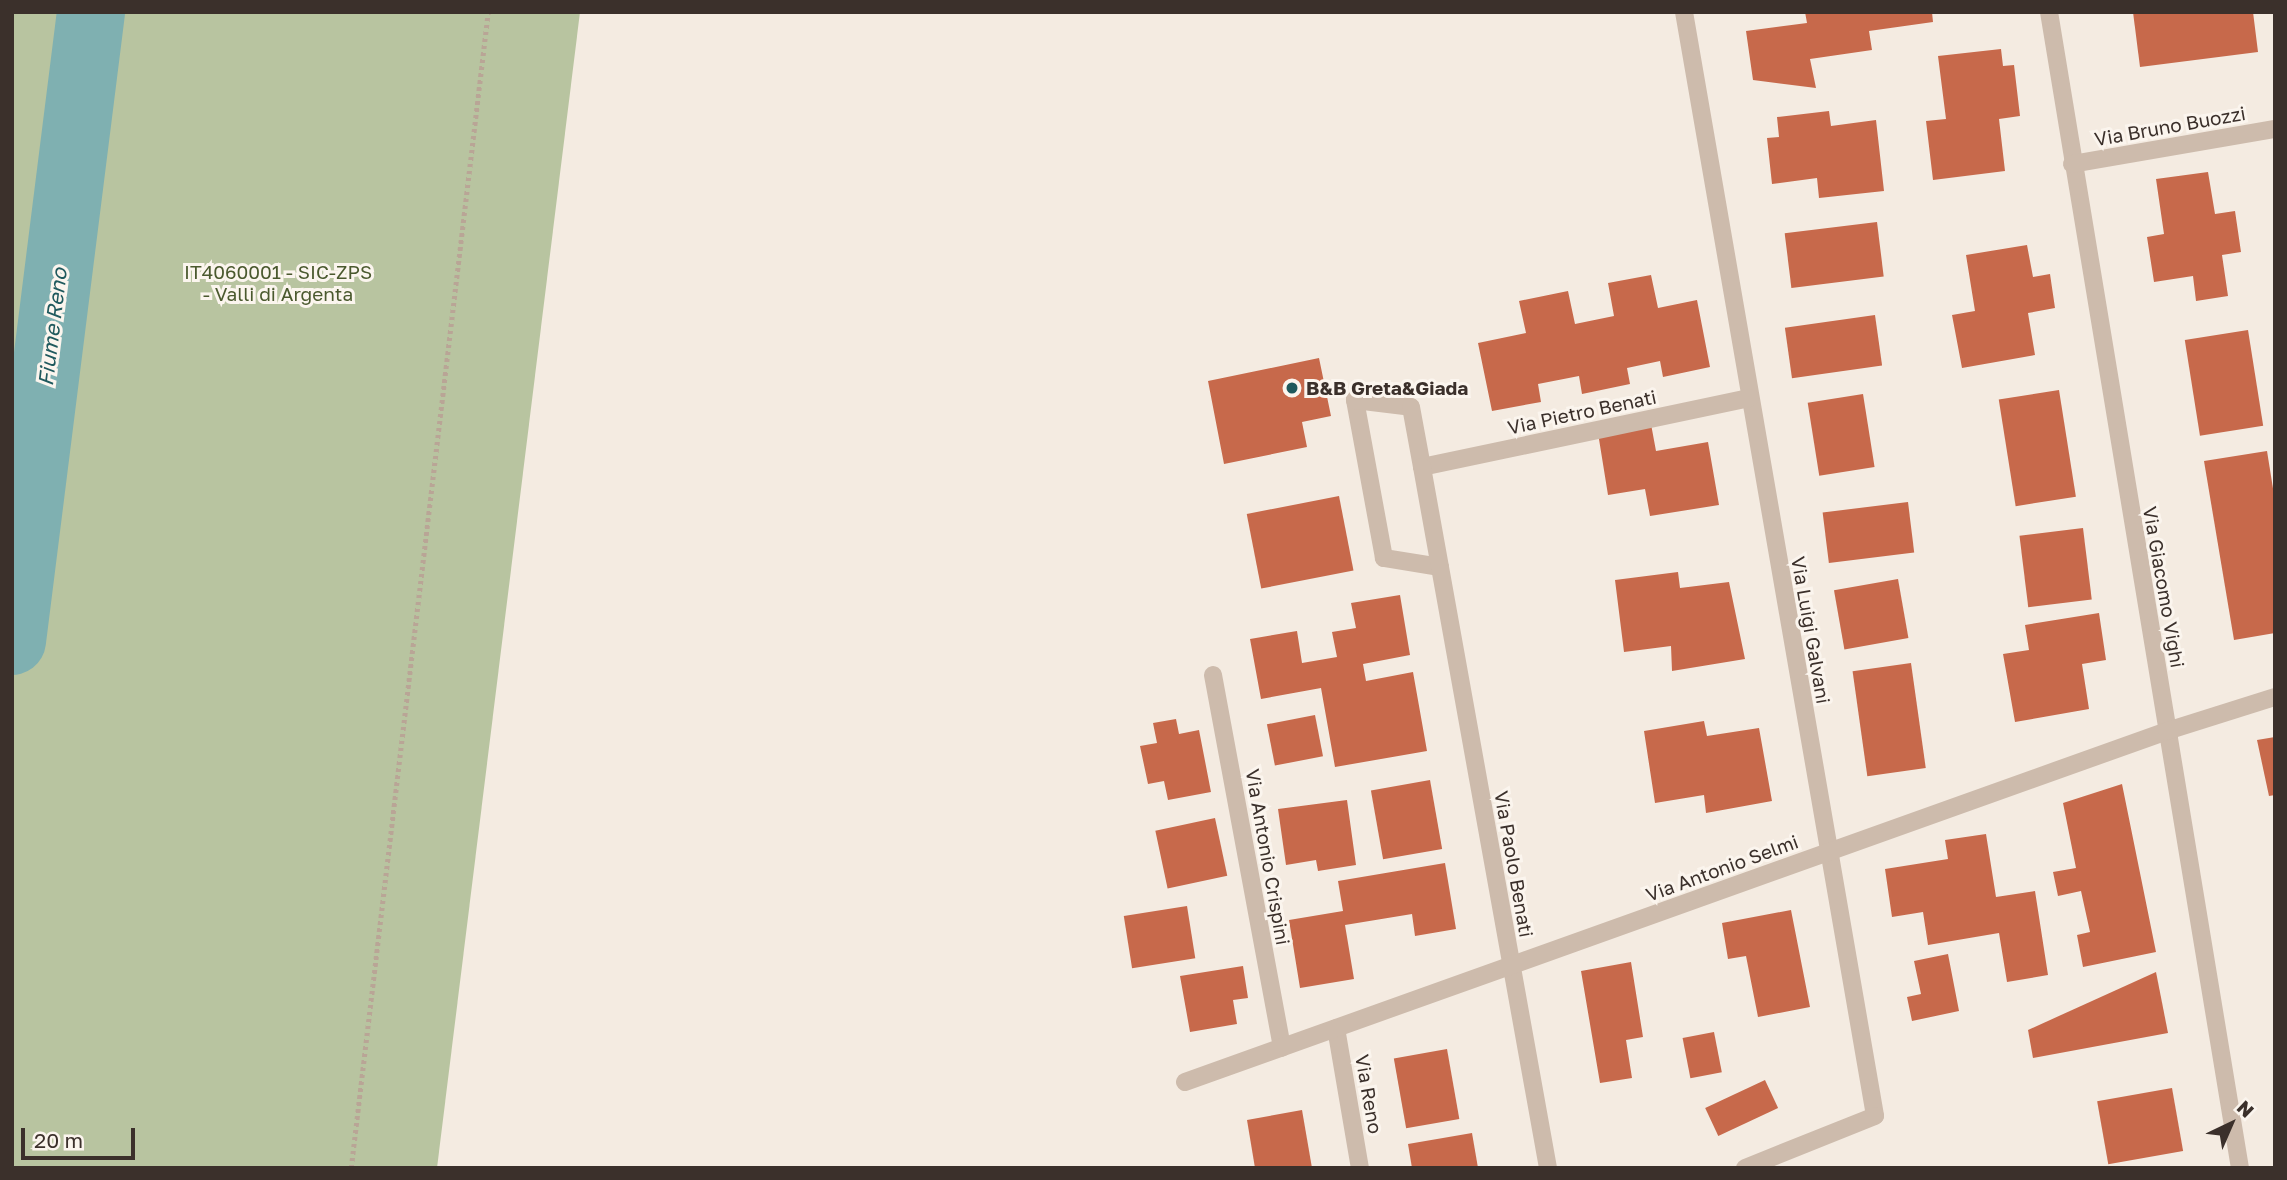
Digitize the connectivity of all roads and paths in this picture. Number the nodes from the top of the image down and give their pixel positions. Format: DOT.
graph roads {
  1 [pos="488,12"];
  2 [pos="1684,12"];
  3 [pos="2049,12"];
  4 [pos="2275,129"];
  5 [pos="2072,164"];
  6 [pos="1750,398"];
  7 [pos="1422,467"];
  8 [pos="1440,568"];
  9 [pos="1213,674"];
  10 [pos="2275,697"];
  11 [pos="2167,731"];
  12 [pos="1829,852"];
  13 [pos="1511,966"];
  14 [pos="1336,1028"];
  15 [pos="1282,1048"];
  16 [pos="1185,1082"];
  17 [pos="351,1168"];
  18 [pos="1360,1168"];
  19 [pos="1548,1168"];
  20 [pos="1745,1168"];
  21 [pos="2240,1168"];
  1 -- 17 [label="path"];
  2 -- 6 [label="street, Via Luigi Galvani"];
  3 -- 5 [label="street, Via Giacomo Vighi"];
  4 -- 5 [label="street, Via Bruno Buozzi"];
  5 -- 11 [label="street, Via Giacomo Vighi"];
  6 -- 7 [label="street, Via Pietro Benati"];
  6 -- 12 [label="street, Via Luigi Galvani"];
  7 -- 8 [label="street, Via Paolo Benati"];
  7 -- 8 [label="street, Via Paolo Benati"];
  8 -- 13 [label="street, Via Paolo Benati"];
  9 -- 15 [label="street, Via Antonio Crispini"];
  10 -- 11 [label="street, Via Antonio Selmi"];
  11 -- 12 [label="street, Via Antonio Selmi"];
  11 -- 21 [label="street, Via Giacomo Vighi"];
  12 -- 13 [label="street, Via Antonio Selmi"];
  12 -- 20 [label="street, Via Luigi Galvani"];
  13 -- 14 [label="street, Via Antonio Selmi"];
  13 -- 19 [label="street, Via Paolo Benati"];
  14 -- 15 [label="street, Via Antonio Selmi"];
  14 -- 18 [label="street, Via Reno"];
  15 -- 16 [label="street, Via Antonio Selmi"];
}
